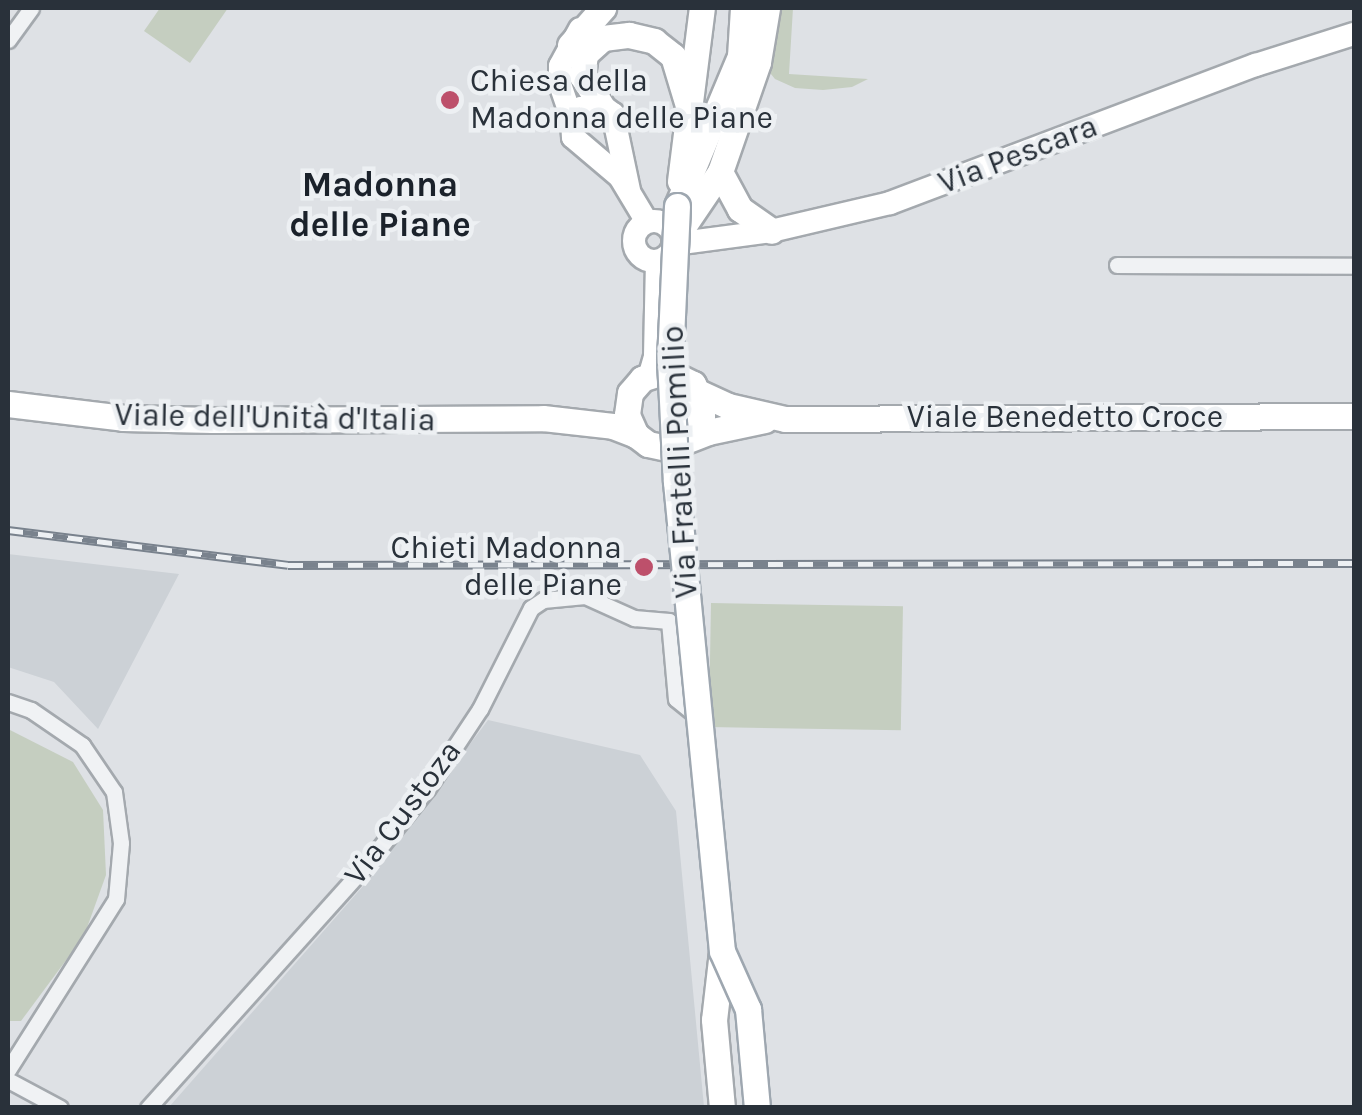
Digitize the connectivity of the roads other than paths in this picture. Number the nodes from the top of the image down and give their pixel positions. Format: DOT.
graph roads {
  1 [pos="31,8"];
  2 [pos="593,8"];
  3 [pos="602,8"];
  4 [pos="702,8"];
  5 [pos="743,8"];
  6 [pos="767,8"];
  7 [pos="1354,34"];
  8 [pos="8,40"];
  9 [pos="570,45"];
  10 [pos="601,105"];
  11 [pos="689,109"];
  12 [pos="572,118"];
  13 [pos="616,136"];
  14 [pos="584,148"];
  15 [pos="720,172"];
  16 [pos="630,190"];
  17 [pos="677,206"];
  18 [pos="647,222"];
  19 [pos="771,232"];
  20 [pos="668,249"];
  21 [pos="1117,265"];
  22 [pos="1354,266"];
  23 [pos="657,367"];
  24 [pos="698,392"];
  25 [pos="630,394"];
  26 [pos="8,404"];
  27 [pos="1354,416"];
  28 [pos="542,418"];
  29 [pos="775,418"];
  30 [pos="636,435"];
  31 [pos="690,437"];
  32 [pos="669,621"];
  33 [pos="8,702"];
  34 [pos="722,951"];
  35 [pos="8,1070"];
  36 [pos="8,1080"];
  37 [pos="60,1108"];
  38 [pos="148,1108"];
  39 [pos="722,1108"];
  40 [pos="737,1108"];
  41 [pos="748,1108"];
  42 [pos="757,1108"];
  1 -- 8 [label="street"];
  2 -- 9 [label="street"];
  3 -- 9 [label="main road"];
  4 -- 11 [label="main road, Via Fratelli Pomilio"];
  5 -- 17 [label="main road"];
  6 -- 15 [label="main road"];
  7 -- 19 [label="street, Via Pescara"];
  9 -- 12 [label="street"];
  10 -- 11 [label="main road"];
  10 -- 12 [label="street"];
  10 -- 13 [label="street"];
  11 -- 17 [label="main road, Via Fratelli Pomilio"];
  12 -- 14 [label="street"];
  13 -- 14 [label="street"];
  13 -- 16 [label="street"];
  14 -- 16 [label="street"];
  15 -- 19 [label="main road"];
  15 -- 20 [label="main road"];
  16 -- 18 [label="street"];
  17 -- 34 [label="main road, Via Fratelli Pomilio, bridge"];
  18 -- 20 [label="street"];
  18 -- 20 [label="street"];
  19 -- 20 [label="street, Via Pescara"];
  20 -- 23 [label="street"];
  21 -- 22 [label="street"];
  23 -- 24 [label="main road"];
  23 -- 25 [label="main road"];
  24 -- 29 [label="main road"];
  24 -- 31 [label="main road"];
  25 -- 28 [label="main road, Viale dell'Unità d'Italia"];
  25 -- 30 [label="main road"];
  26 -- 28 [label="main road, Viale dell'Unità d'Italia"];
  27 -- 29 [label="main road, Viale Benedetto Croce"];
  28 -- 30 [label="main road, Viale dell'Unità d'Italia"];
  29 -- 31 [label="main road"];
  30 -- 31 [label="main road"];
  32 -- 38 [label="street, Via Custoza"];
  32 -- 41 [label="street, Via Fratelli Pomilio"];
  33 -- 35 [label="street"];
  34 -- 39 [label="main road"];
  34 -- 40 [label="main road, Via Fratelli Pomilio"];
  34 -- 42 [label="main road, bridge"];
  36 -- 37 [label="street"];
}
